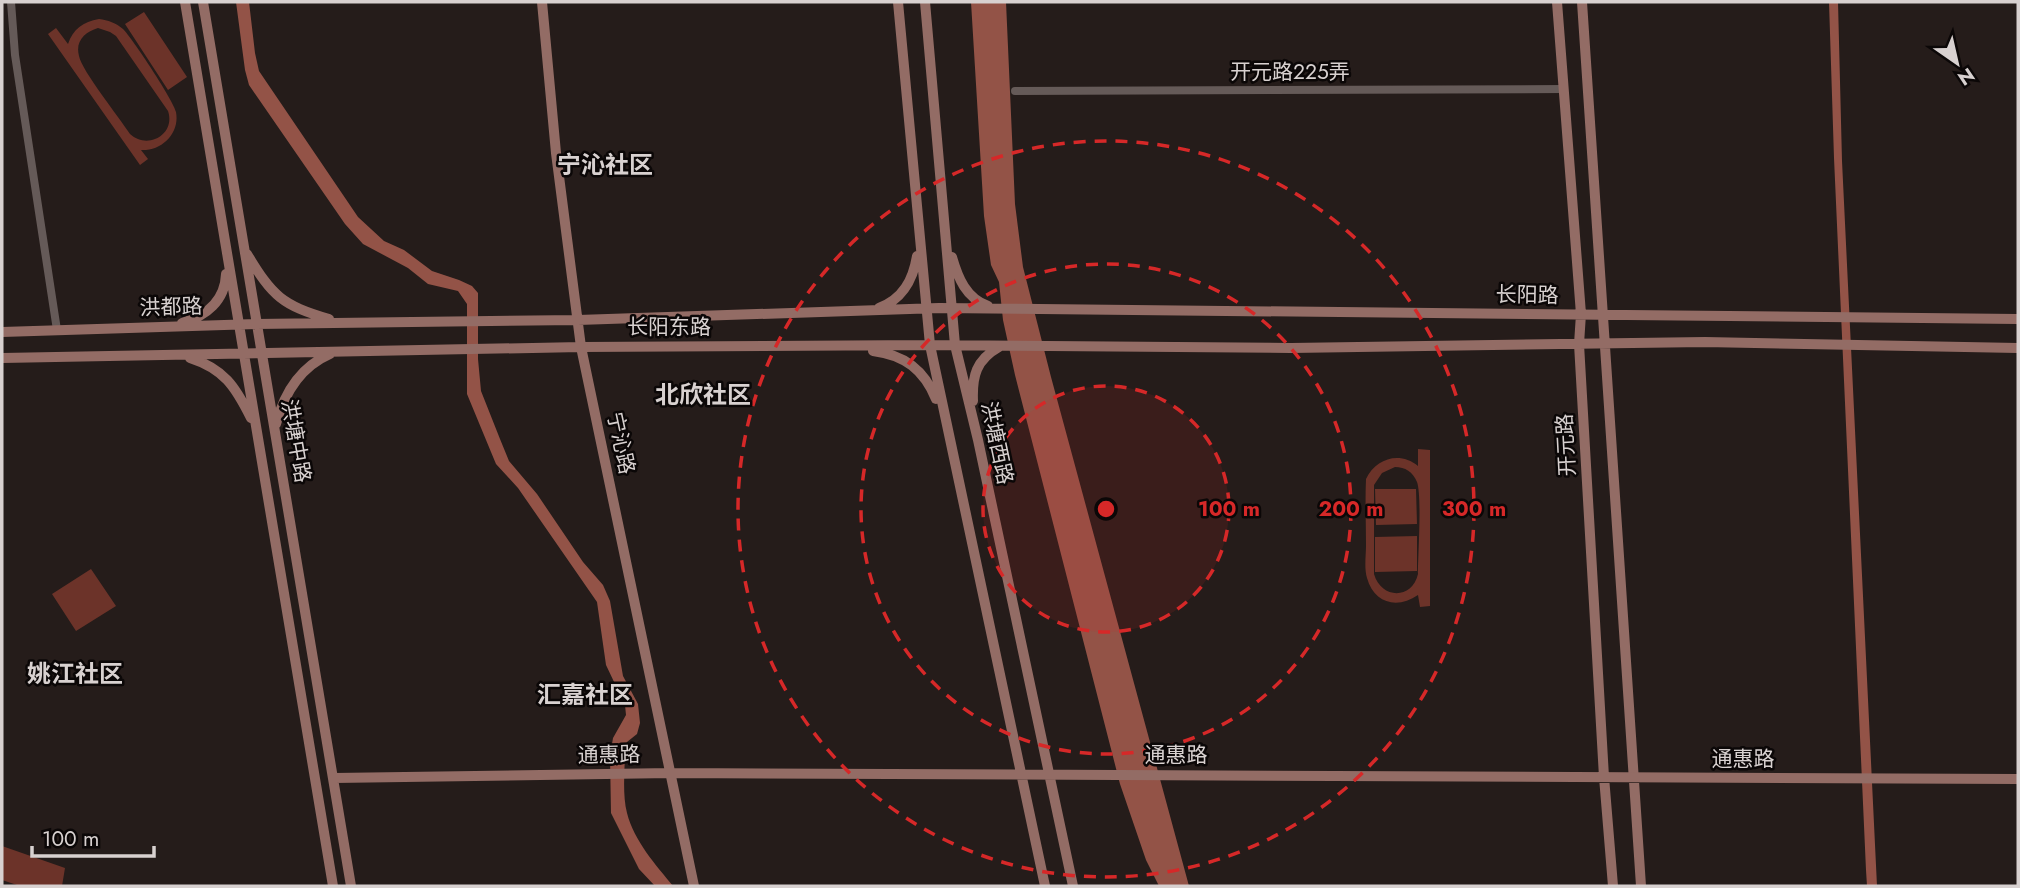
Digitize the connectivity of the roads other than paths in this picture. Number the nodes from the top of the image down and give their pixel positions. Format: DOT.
graph roads {
  1 [pos="11,2"];
  2 [pos="185,2"];
  3 [pos="203,2"];
  4 [pos="542,2"];
  5 [pos="898,2"];
  6 [pos="925,2"];
  7 [pos="1557,2"];
  8 [pos="1582,2"];
  9 [pos="1564,89"];
  10 [pos="1016,91"];
  11 [pos="946,237"];
  12 [pos="920,240"];
  13 [pos="244,250"];
  14 [pos="226,254"];
  15 [pos="925,308"];
  16 [pos="952,308"];
  17 [pos="997,309"];
  18 [pos="874,310"];
  19 [pos="1581,314"];
  20 [pos="1602,314"];
  21 [pos="2018,318"];
  22 [pos="578,320"];
  23 [pos="342,323"];
  24 [pos="256,324"];
  25 [pos="238,325"];
  26 [pos="171,327"];
  27 [pos="57,330"];
  28 [pos="2,332"];
  29 [pos="1579,344"];
  30 [pos="1604,344"];
  31 [pos="930,345"];
  32 [pos="955,345"];
  33 [pos="832,346"];
  34 [pos="1004,346"];
  35 [pos="581,347"];
  36 [pos="2018,348"];
  37 [pos="332,352"];
  38 [pos="243,354"];
  39 [pos="261,354"];
  40 [pos="181,355"];
  41 [pos="2,358"];
  42 [pos="974,425"];
  43 [pos="274,429"];
  44 [pos="947,429"];
  45 [pos="256,430"];
  46 [pos="671,773"];
  47 [pos="1021,774"];
  48 [pos="1048,774"];
  49 [pos="334,778"];
  50 [pos="1604,778"];
  51 [pos="1636,778"];
  52 [pos="2018,779"];
  53 [pos="333,886"];
  54 [pos="351,886"];
  55 [pos="694,886"];
  56 [pos="1045,886"];
  57 [pos="1073,886"];
  58 [pos="1613,886"];
  59 [pos="1641,886"];
  1 -- 27 [label="street"];
  2 -- 14 [label="main road, 洪塘中路"];
  3 -- 13 [label="main road, 洪塘中路"];
  4 -- 22 [label="main road, 宁沁路"];
  5 -- 12 [label="main road"];
  6 -- 11 [label="main road, 洪塘西路"];
  7 -- 9 [label="main road, 开元路"];
  8 -- 20 [label="main road"];
  9 -- 10 [label="street, 开元路225弄"];
  9 -- 19 [label="main road, 开元路"];
  11 -- 16 [label="main road, 洪塘西路"];
  11 -- 17 [label="main road"];
  12 -- 15 [label="main road"];
  12 -- 18 [label="main road"];
  13 -- 23 [label="main road"];
  13 -- 24 [label="main road, 洪塘中路"];
  14 -- 25 [label="main road, 洪塘中路"];
  14 -- 26 [label="main road"];
  15 -- 16 [label="main road, 长阳东路"];
  15 -- 18 [label="main road, 长阳东路"];
  15 -- 31 [label="main road"];
  16 -- 17 [label="main road, 长阳东路"];
  16 -- 32 [label="main road, 洪塘西路"];
  17 -- 19 [label="main road, 长阳路"];
  18 -- 22 [label="main road, 长阳东路"];
  19 -- 20 [label="main road, 长阳路"];
  19 -- 29 [label="main road, 开元路"];
  20 -- 21 [label="main road, 长阳路"];
  20 -- 30 [label="main road"];
  22 -- 23 [label="main road, 长阳东路"];
  22 -- 35 [label="main road, 宁沁路"];
  23 -- 24 [label="main road, 洪都路"];
  24 -- 25 [label="main road, 洪都路"];
  24 -- 39 [label="main road, 洪塘中路"];
  25 -- 26 [label="main road, 洪都路"];
  25 -- 38 [label="main road, 洪塘中路"];
  26 -- 27 [label="main road, 洪都路"];
  27 -- 28 [label="main road, 洪都路"];
  29 -- 30 [label="main road"];
  29 -- 34 [label="main road, 长阳东路"];
  29 -- 50 [label="main road, 开元路"];
  30 -- 36 [label="main road"];
  30 -- 51 [label="main road"];
  31 -- 32 [label="main road, 长阳东路"];
  31 -- 33 [label="main road, 长阳东路"];
  31 -- 44 [label="main road"];
  32 -- 34 [label="main road, 长阳东路"];
  32 -- 42 [label="main road, 洪塘西路"];
  33 -- 35 [label="main road, 长阳东路"];
  33 -- 44 [label="main road"];
  34 -- 42 [label="main road"];
  35 -- 37 [label="main road, 长阳东路"];
  35 -- 46 [label="main road, 宁沁路"];
  37 -- 39 [label="main road"];
  37 -- 43 [label="main road"];
  38 -- 39 [label="main road"];
  38 -- 40 [label="main road"];
  38 -- 45 [label="main road, 洪塘中路"];
  39 -- 43 [label="main road, 洪塘中路"];
  40 -- 41 [label="main road"];
  40 -- 45 [label="main road"];
  42 -- 48 [label="main road, 洪塘西路"];
  43 -- 49 [label="main road, 洪塘中路"];
  44 -- 47 [label="main road"];
  45 -- 53 [label="main road, 洪塘中路"];
  46 -- 47 [label="main road, 通惠路"];
  46 -- 49 [label="main road, 通惠路"];
  46 -- 55 [label="main road, 宁沁路"];
  47 -- 48 [label="main road, 通惠路"];
  47 -- 56 [label="main road"];
  48 -- 50 [label="main road, 通惠路"];
  48 -- 57 [label="main road, 洪塘西路"];
  49 -- 54 [label="main road, 洪塘中路"];
  50 -- 51 [label="main road, 通惠路"];
  50 -- 58 [label="main road, 开元路"];
  51 -- 52 [label="main road, 通惠路"];
  51 -- 59 [label="main road"];
}
